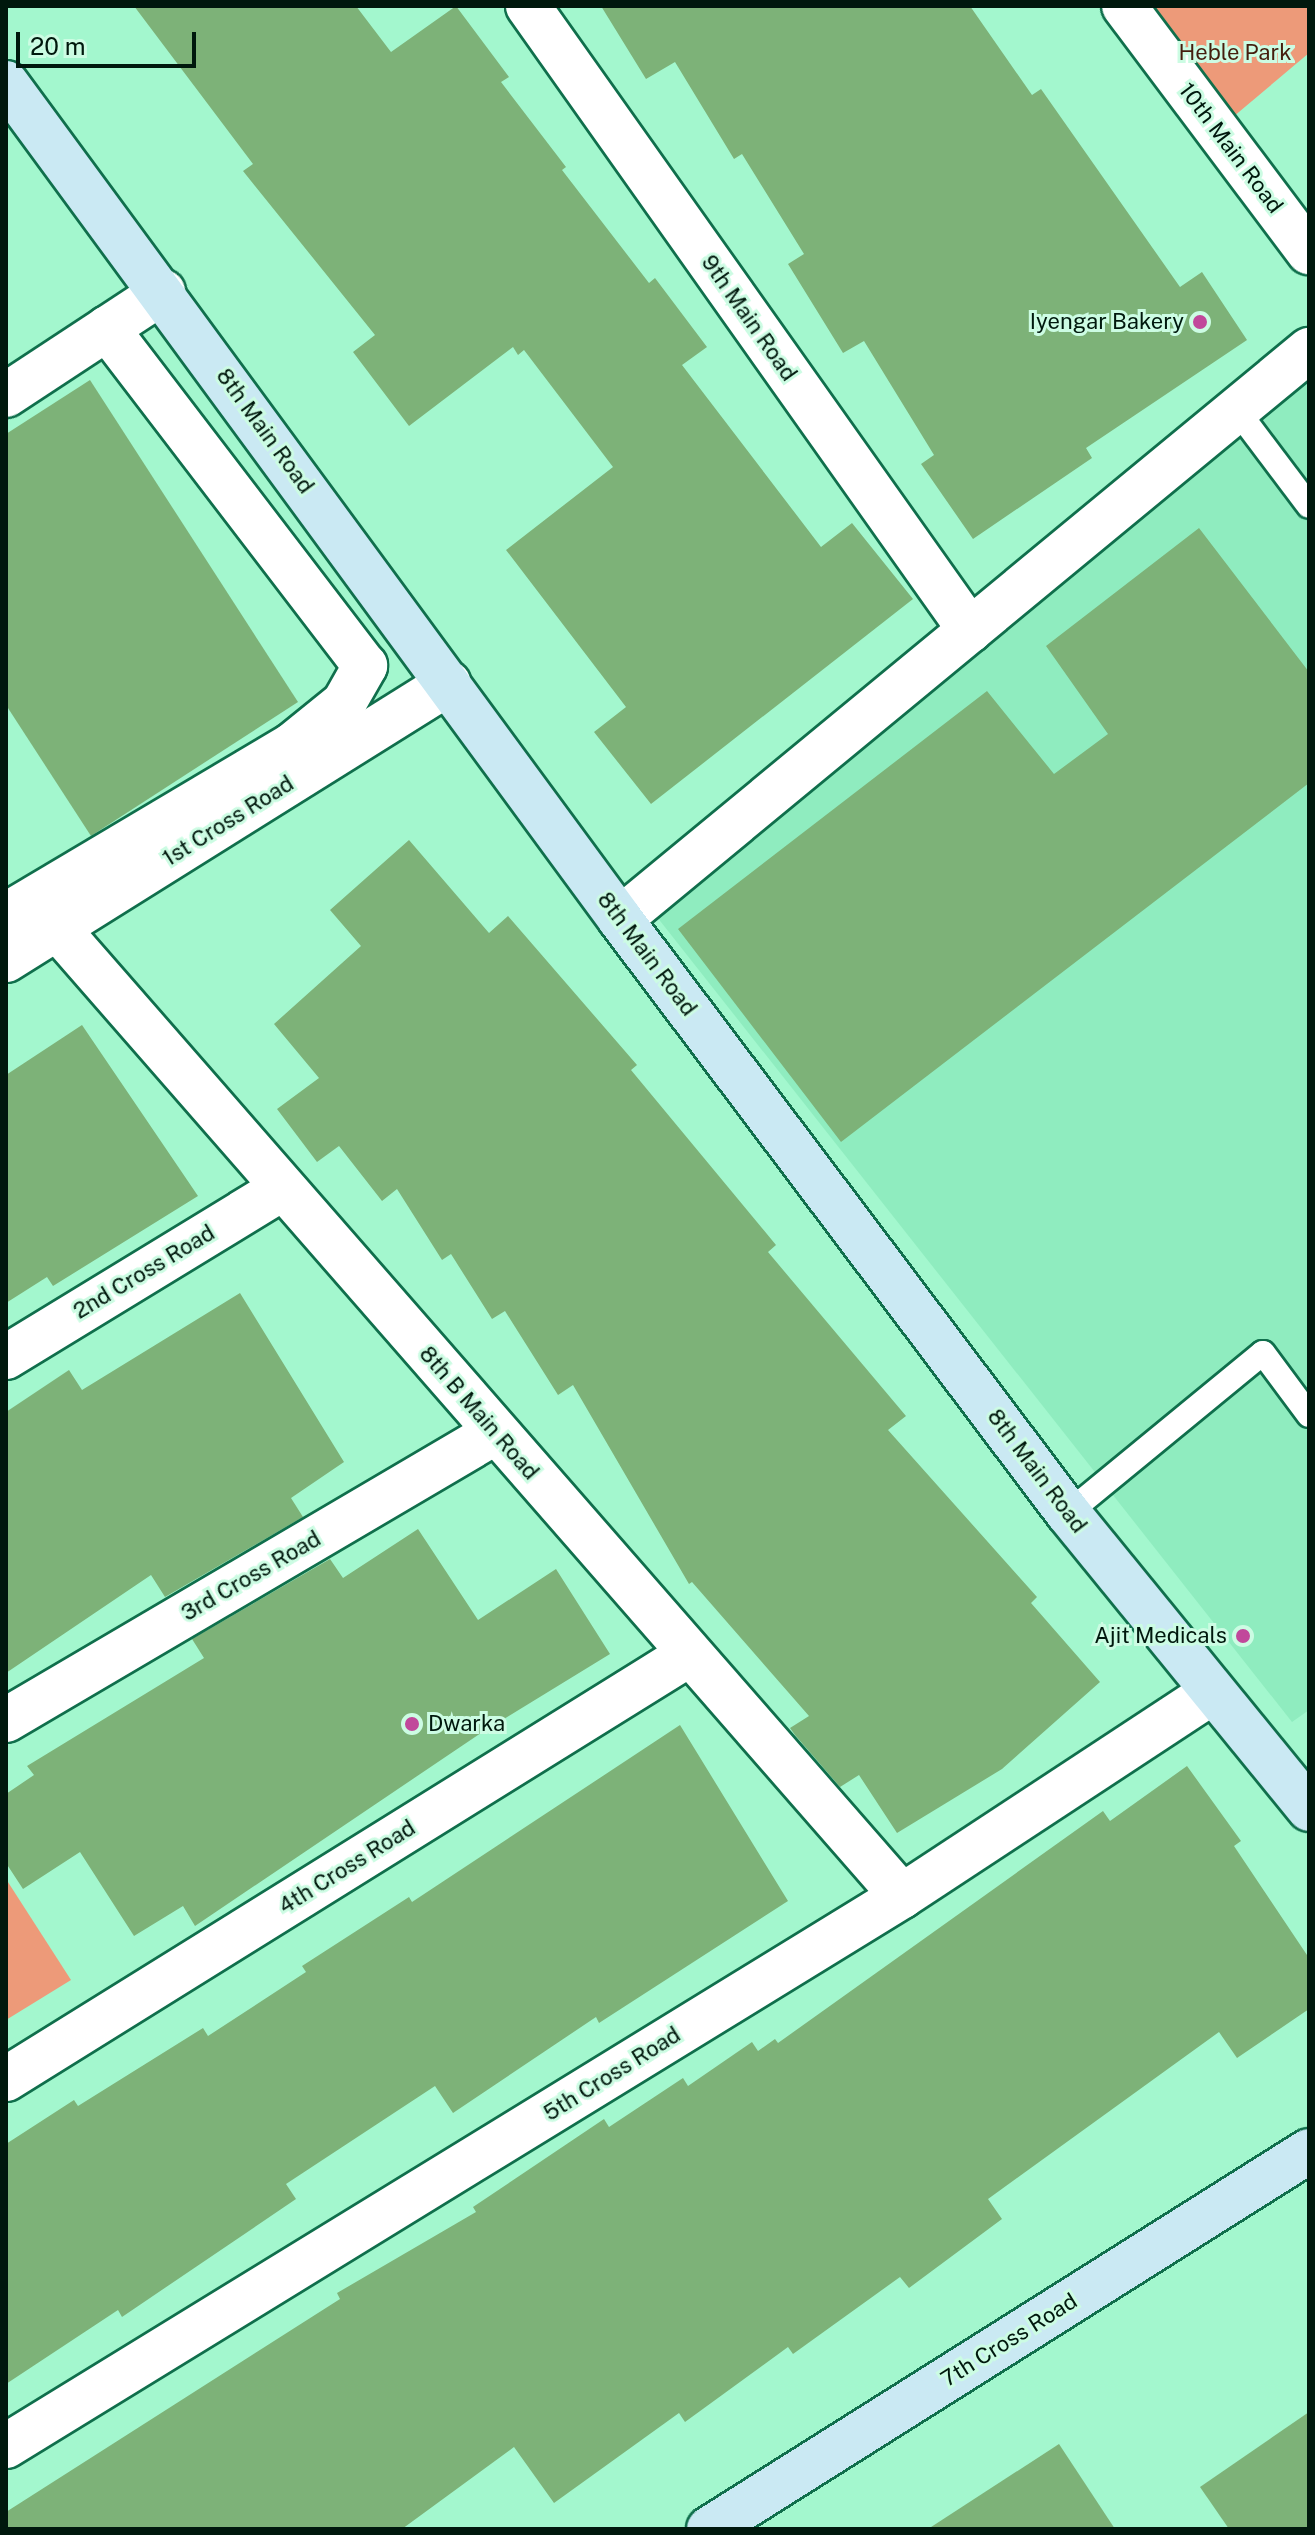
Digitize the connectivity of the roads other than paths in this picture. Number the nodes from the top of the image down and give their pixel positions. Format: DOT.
graph roads {
  1 [pos="528,6"];
  2 [pos="1124,6"];
  3 [pos="6,83"];
  4 [pos="1309,252"];
  5 [pos="163,292"];
  6 [pos="107,328"];
  7 [pos="1309,350"];
  8 [pos="6,395"];
  9 [pos="1236,409"];
  10 [pos="1309,506"];
  11 [pos="970,630"];
  12 [pos="449,683"];
  13 [pos="6,915"];
  14 [pos="620,919"];
  15 [pos="57,928"];
  16 [pos="6,960"];
  17 [pos="283,1188"];
  18 [pos="6,1357"];
  19 [pos="1309,1415"];
  20 [pos="496,1432"];
  21 [pos="1068,1513"];
  22 [pos="688,1655"];
  23 [pos="1212,1692"];
  24 [pos="6,1720"];
  25 [pos="1309,1809"];
  26 [pos="902,1896"];
  27 [pos="6,2079"];
  28 [pos="1309,2151"];
  29 [pos="6,2446"];
  30 [pos="709,2529"];
  1 -- 11 [label="street, 9th Main Road"];
  2 -- 4 [label="street, 10th Main Road"];
  3 -- 5 [label="street, 8th Main Road"];
  5 -- 6 [label="street"];
  5 -- 12 [label="street, 8th Main Road"];
  6 -- 8 [label="street"];
  6 -- 13 [label="street"];
  7 -- 9 [label="street"];
  9 -- 10 [label="lane"];
  9 -- 11 [label="street"];
  11 -- 14 [label="street"];
  12 -- 14 [label="street, 8th Main Road"];
  12 -- 15 [label="street, 1st Cross Road"];
  14 -- 21 [label="street, 8th Main Road"];
  15 -- 16 [label="street, 1st Cross Road"];
  15 -- 17 [label="street, 8th B Main Road"];
  17 -- 18 [label="street, 2nd Cross Road"];
  17 -- 20 [label="street, 8th B Main Road"];
  19 -- 21 [label="lane"];
  20 -- 22 [label="street, 8th B Main Road"];
  20 -- 24 [label="street, 3rd Cross Road"];
  21 -- 23 [label="street, 8th Main Road"];
  22 -- 26 [label="street, 8th B Main Road"];
  22 -- 27 [label="street, 4th Cross Road"];
  23 -- 25 [label="street, 8th Main Road"];
  23 -- 26 [label="street, 5th Cross Road"];
  26 -- 29 [label="street, 5th Cross Road"];
  28 -- 30 [label="street, 7th Cross Road"];
}
